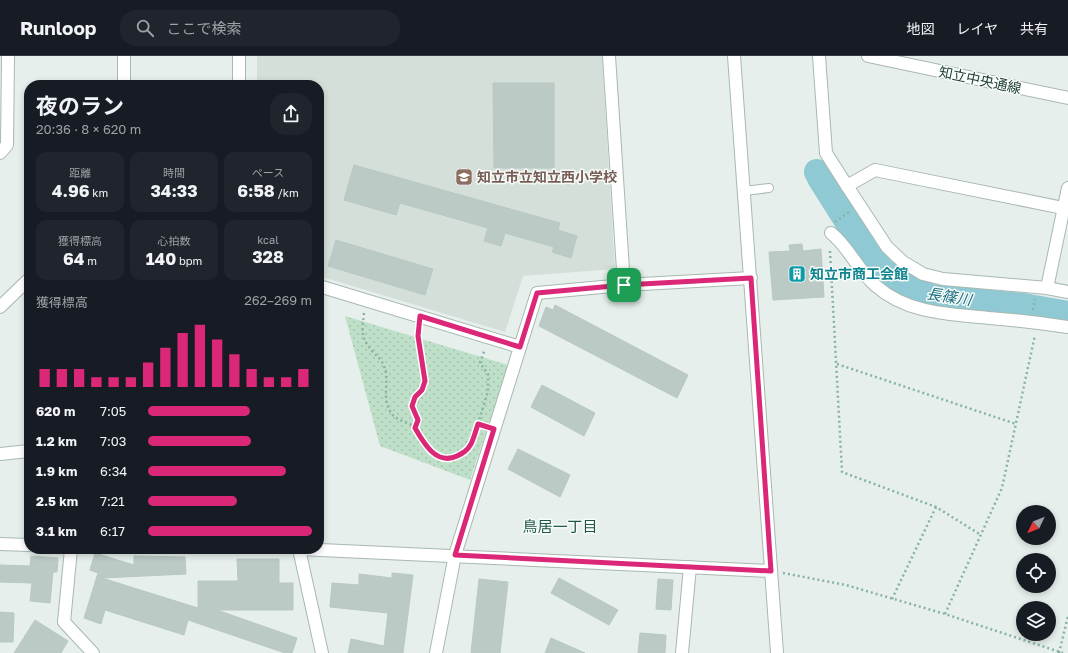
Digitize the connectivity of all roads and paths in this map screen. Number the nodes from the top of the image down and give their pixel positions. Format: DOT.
graph roads {
  1 [pos="8,56"];
  2 [pos="124,56"];
  3 [pos="239,56"];
  4 [pos="610,56"];
  5 [pos="734,56"];
  6 [pos="819,56"];
  7 [pos="868,56"];
  8 [pos="124,80"];
  9 [pos="239,80"];
  10 [pos="1068,98"];
  11 [pos="0,153"];
  12 [pos="848,186"];
  13 [pos="769,188"];
  14 [pos="1068,188"];
  15 [pos="744,191"];
  16 [pos="1066,208"];
  17 [pos="850,212"];
  18 [pos="837,220"];
  19 [pos="831,233"];
  20 [pos="751,278"];
  21 [pos="24,284"];
  22 [pos="624,285"];
  23 [pos="324,288"];
  24 [pos="1047,288"];
  25 [pos="1068,292"];
  26 [pos="1036,294"];
  27 [pos="366,301"];
  28 [pos="0,307"];
  29 [pos="420,316"];
  30 [pos="1036,317"];
  31 [pos="1068,327"];
  32 [pos="490,337"];
  33 [pos="520,347"];
  34 [pos="837,364"];
  35 [pos="478,424"];
  36 [pos="1016,424"];
  37 [pos="415,428"];
  38 [pos="494,429"];
  39 [pos="24,452"];
  40 [pos="0,454"];
  41 [pos="936,507"];
  42 [pos="981,535"];
  43 [pos="0,544"];
  44 [pos="24,544"];
  45 [pos="324,550"];
  46 [pos="71,554"];
  47 [pos="300,554"];
  48 [pos="455,555"];
  49 [pos="690,567"];
  50 [pos="771,571"];
  51 [pos="892,599"];
  52 [pos="944,614"];
  53 [pos="1068,616"];
  54 [pos="93,653"];
  55 [pos="322,653"];
  56 [pos="436,653"];
  57 [pos="682,653"];
  58 [pos="777,653"];
  59 [pos="1060,653"];
  1 -- 11 [label="street"];
  2 -- 8 [label="street"];
  3 -- 9 [label="street"];
  4 -- 22 [label="street"];
  5 -- 15 [label="street"];
  6 -- 12 [label="street"];
  7 -- 10 [label="street, 知立中央通線"];
  12 -- 16 [label="street"];
  12 -- 24 [label="street"];
  13 -- 15 [label="lane"];
  14 -- 16 [label="street"];
  15 -- 20 [label="street"];
  16 -- 24 [label="street"];
  17 -- 18 [label="path"];
  19 -- 30 [label="street"];
  19 -- 34 [label="path"];
  20 -- 22 [label="street"];
  20 -- 50 [label="street"];
  21 -- 28 [label="street"];
  22 -- 33 [label="street"];
  23 -- 27 [label="street"];
  24 -- 25 [label="street"];
  26 -- 30 [label="path"];
  27 -- 29 [label="street"];
  27 -- 37 [label="path"];
  29 -- 32 [label="street"];
  29 -- 37 [label="path"];
  30 -- 31 [label="street"];
  30 -- 36 [label="path"];
  32 -- 33 [label="street"];
  32 -- 35 [label="path"];
  33 -- 38 [label="street"];
  34 -- 36 [label="path"];
  34 -- 41 [label="path"];
  35 -- 37 [label="path"];
  35 -- 38 [label="path"];
  36 -- 42 [label="path"];
  38 -- 48 [label="street"];
  39 -- 40 [label="street"];
  41 -- 42 [label="path"];
  41 -- 51 [label="path"];
  42 -- 52 [label="path"];
  43 -- 44 [label="street"];
  45 -- 48 [label="street"];
  46 -- 54 [label="street"];
  47 -- 55 [label="street"];
  48 -- 49 [label="street"];
  48 -- 56 [label="street"];
  49 -- 50 [label="street"];
  49 -- 57 [label="street"];
  50 -- 51 [label="path"];
  50 -- 58 [label="street"];
  51 -- 52 [label="path"];
  52 -- 59 [label="path"];
  53 -- 59 [label="path"];
}
